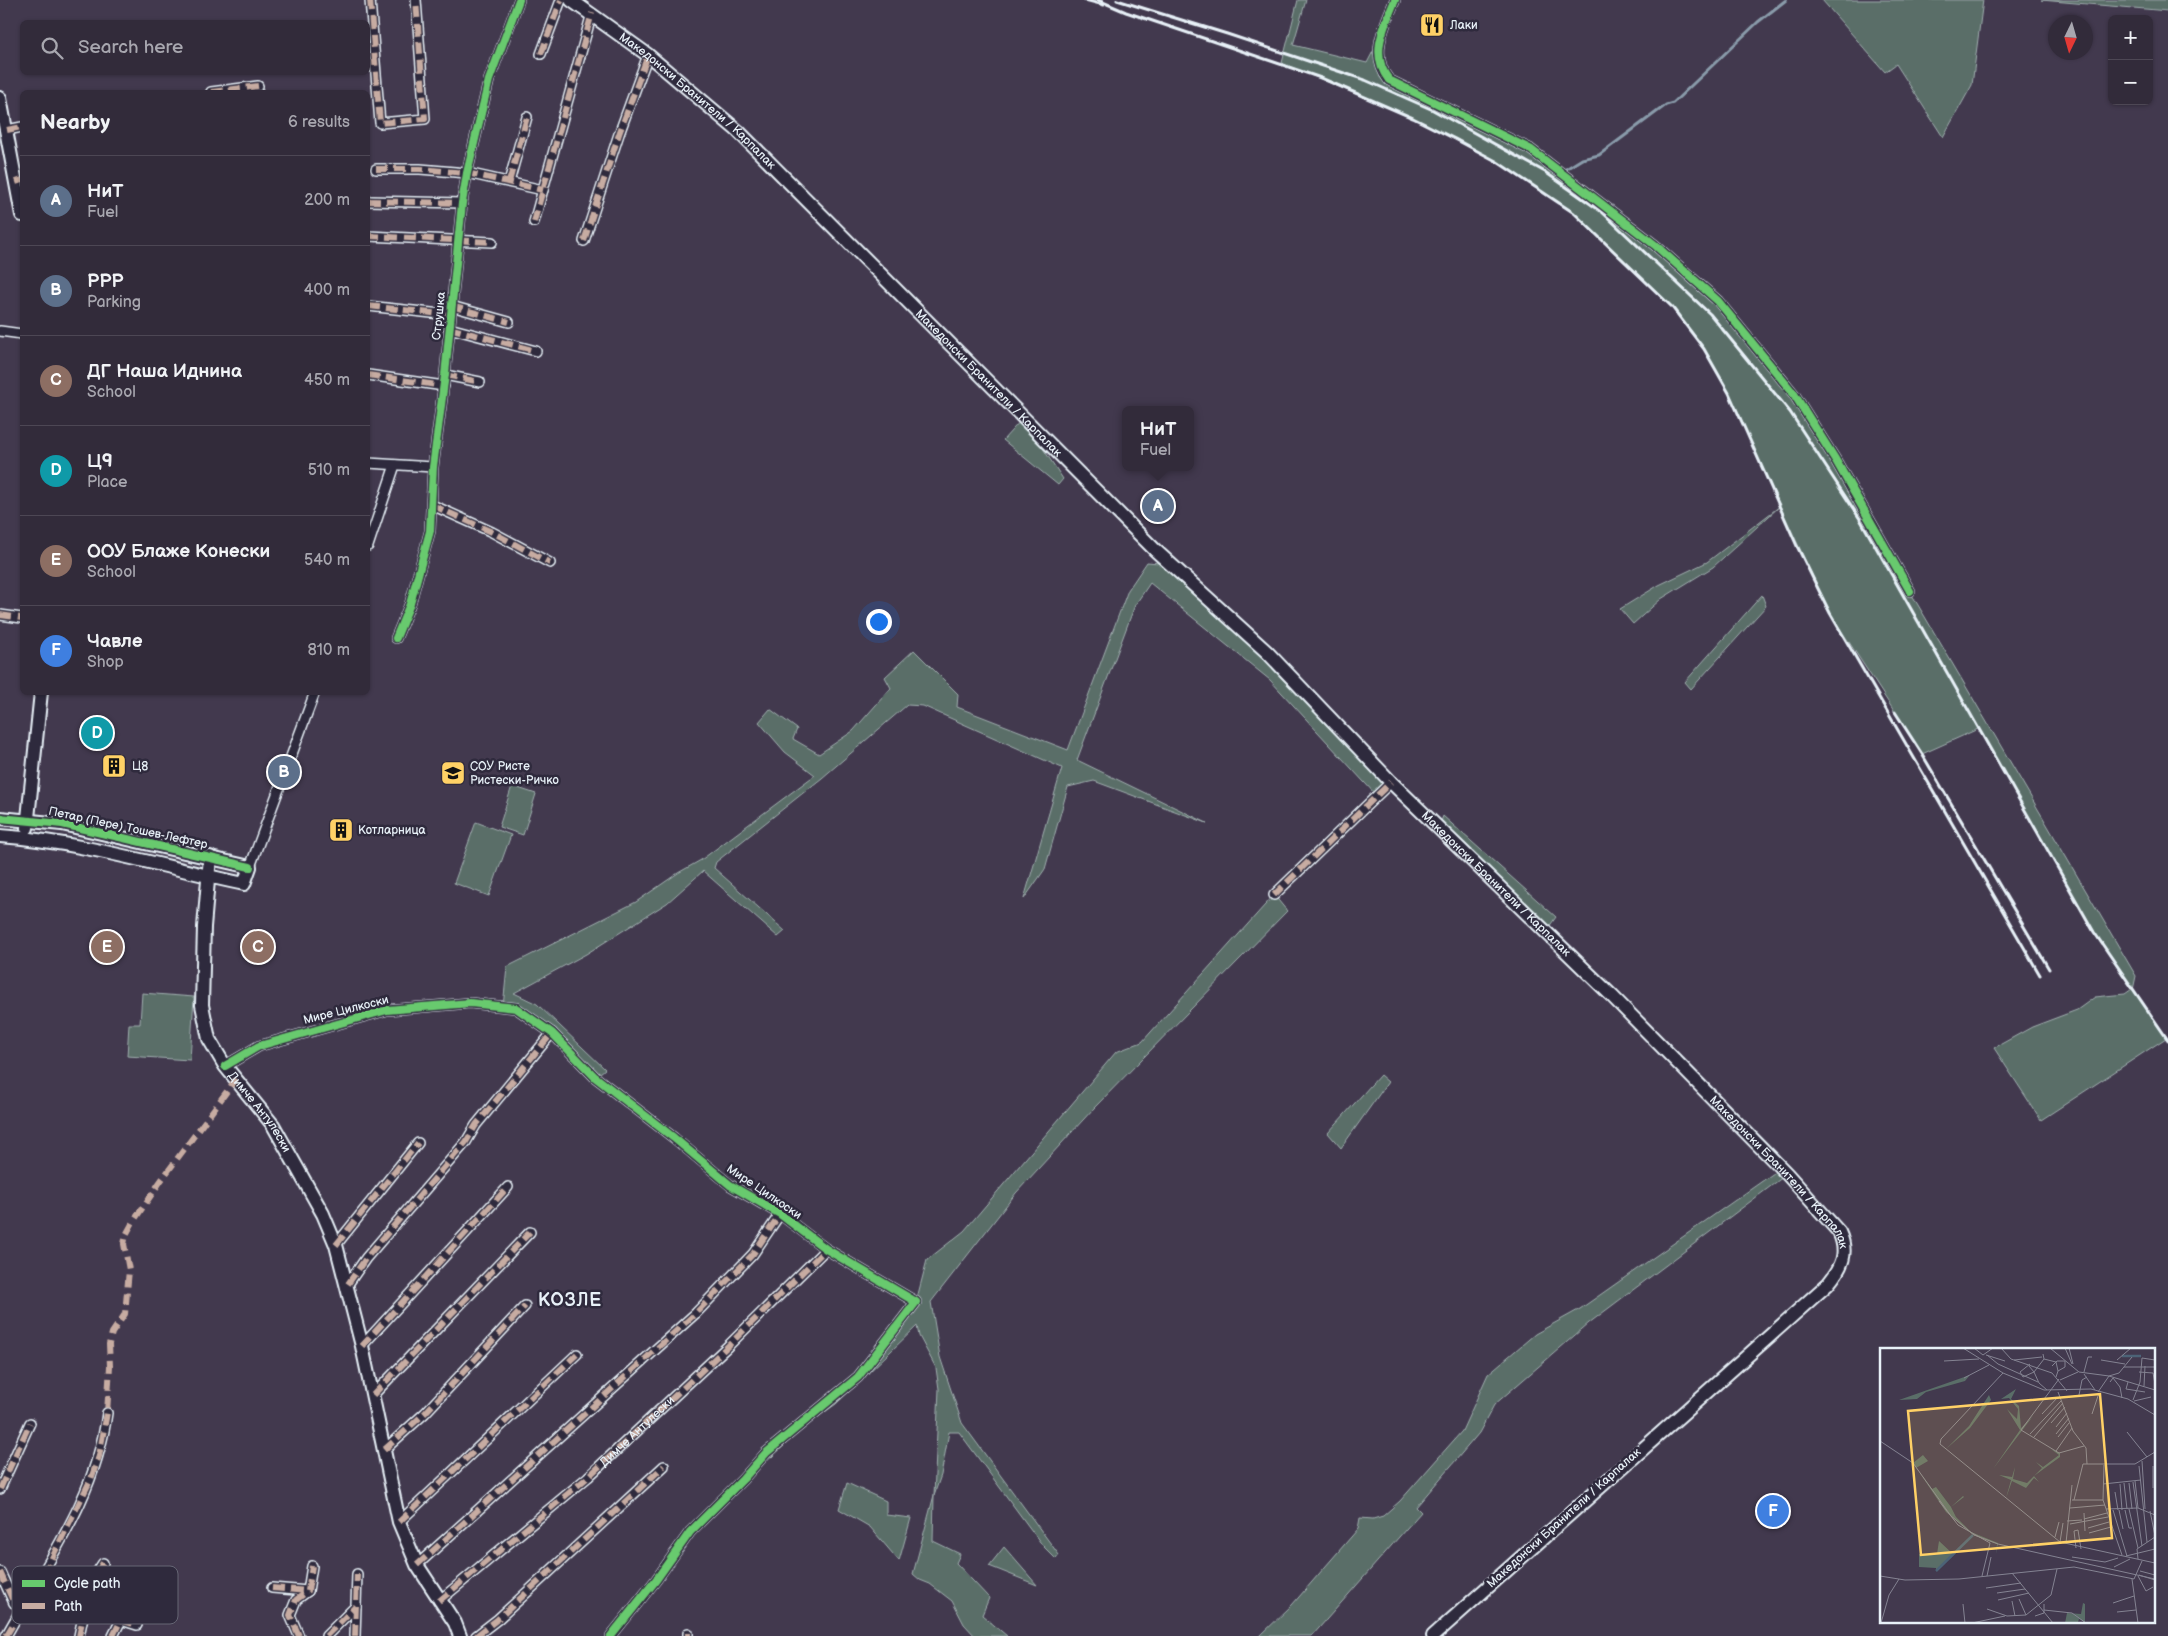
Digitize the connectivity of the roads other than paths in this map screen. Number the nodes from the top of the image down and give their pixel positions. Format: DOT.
graph roads {
  1 [pos="370,0"];
  2 [pos="416,0"];
  3 [pos="519,0"];
  4 [pos="561,0"];
  5 [pos="571,0"];
  6 [pos="1395,0"];
  7 [pos="592,14"];
  8 [pos="541,54"];
  9 [pos="648,55"];
  10 [pos="258,86"];
  11 [pos="227,90"];
  12 [pos="0,98"];
  13 [pos="527,118"];
  14 [pos="20,127"];
  15 [pos="7,130"];
  16 [pos="376,168"];
  17 [pos="467,173"];
  18 [pos="19,181"];
  19 [pos="510,182"];
  20 [pos="543,190"];
  21 [pos="370,201"];
  22 [pos="462,204"];
  23 [pos="534,222"];
  24 [pos="370,236"];
  25 [pos="459,239"];
  26 [pos="584,241"];
  27 [pos="492,242"];
  28 [pos="370,306"];
  29 [pos="451,311"];
  30 [pos="509,322"];
  31 [pos="449,328"];
  32 [pos="0,331"];
  33 [pos="20,334"];
  34 [pos="536,351"];
  35 [pos="445,374"];
  36 [pos="370,375"];
  37 [pos="480,382"];
  38 [pos="444,386"];
  39 [pos="370,462"];
  40 [pos="395,465"];
  41 [pos="433,467"];
  42 [pos="432,505"];
  43 [pos="370,540"];
  44 [pos="550,564"];
  45 [pos="1910,591"];
  46 [pos="0,615"];
  47 [pos="20,618"];
  48 [pos="396,638"];
  49 [pos="41,695"];
  50 [pos="314,695"];
  51 [pos="1391,782"];
  52 [pos="0,818"];
  53 [pos="29,820"];
  54 [pos="0,836"];
  55 [pos="26,838"];
  56 [pos="210,857"];
  57 [pos="250,867"];
  58 [pos="207,876"];
  59 [pos="1274,895"];
  60 [pos="552,1033"];
  61 [pos="225,1066"];
  62 [pos="418,1143"];
  63 [pos="508,1188"];
  64 [pos="780,1214"];
  65 [pos="530,1232"];
  66 [pos="336,1245"];
  67 [pos="826,1249"];
  68 [pos="348,1284"];
  69 [pos="525,1306"];
  70 [pos="362,1346"];
  71 [pos="577,1354"];
  72 [pos="372,1395"];
  73 [pos="107,1413"];
  74 [pos="30,1423"];
  75 [pos="384,1450"];
  76 [pos="664,1466"];
  77 [pos="0,1489"];
  78 [pos="399,1522"];
  79 [pos="103,1563"];
  80 [pos="417,1565"];
  81 [pos="48,1566"];
  82 [pos="101,1566"];
  83 [pos="312,1566"];
  84 [pos="0,1572"];
  85 [pos="358,1574"];
  86 [pos="272,1588"];
  87 [pos="308,1591"];
  88 [pos="12,1599"];
  89 [pos="439,1601"];
  90 [pos="356,1606"];
  91 [pos="13,1624"];
  92 [pos="118,1624"];
  93 [pos="131,1624"];
  94 [pos="137,1626"];
  95 [pos="6,1636"];
  96 [pos="113,1636"];
  97 [pos="299,1636"];
  98 [pos="326,1636"];
  99 [pos="355,1636"];
  100 [pos="460,1636"];
  101 [pos="476,1636"];
  102 [pos="611,1636"];
  103 [pos="1432,1636"];
  1 -- 2 [label="street"];
  3 -- 17 [label="street, Струшка"];
  4 -- 8 [label="street"];
  5 -- 7 [label="main road, Македонски Бранители / Карпалак"];
  6 -- 45 [label="street"];
  7 -- 9 [label="main road, Македонски Бранители / Карпалак"];
  7 -- 20 [label="street"];
  9 -- 26 [label="street"];
  9 -- 51 [label="main road, Македонски Бранители / Карпалак"];
  10 -- 11 [label="street"];
  12 -- 15 [label="main road"];
  13 -- 19 [label="street"];
  14 -- 15 [label="street"];
  15 -- 18 [label="main road"];
  16 -- 17 [label="street"];
  17 -- 19 [label="street"];
  17 -- 22 [label="street, Струшка"];
  19 -- 20 [label="street"];
  20 -- 23 [label="street"];
  21 -- 22 [label="street"];
  22 -- 25 [label="street, Струшка"];
  24 -- 25 [label="street"];
  25 -- 27 [label="street"];
  25 -- 29 [label="street, Струшка"];
  28 -- 29 [label="street, Струшка"];
  29 -- 30 [label="street, Струшка"];
  29 -- 31 [label="street, Струшка"];
  31 -- 34 [label="street, Струшка"];
  31 -- 35 [label="street, Струшка"];
  32 -- 33 [label="street"];
  35 -- 37 [label="street"];
  35 -- 38 [label="street, Струшка"];
  36 -- 38 [label="street"];
  38 -- 41 [label="street, Струшка"];
  39 -- 40 [label="street"];
  40 -- 41 [label="street"];
  40 -- 43 [label="street"];
  41 -- 42 [label="street, Струшка"];
  42 -- 44 [label="street"];
  42 -- 48 [label="street, Струшка"];
  46 -- 47 [label="street"];
  49 -- 53 [label="main road"];
  50 -- 57 [label="street"];
  51 -- 59 [label="street"];
  51 -- 103 [label="main road, Македонски Бранители / Карпалак"];
  52 -- 53 [label="main road, Петар (Пере) Тошев-Лефтер"];
  53 -- 55 [label="main road"];
  53 -- 56 [label="main road, Петар (Пере) Тошев-Лефтер"];
  54 -- 55 [label="main road"];
  55 -- 58 [label="main road"];
  56 -- 57 [label="main road, Петар (Пере) Тошев-Лефтер"];
  56 -- 58 [label="main road, Димче Антулески"];
  57 -- 58 [label="main road"];
  58 -- 61 [label="main road, Димче Антулески"];
  60 -- 61 [label="street, Мире Цилкоски"];
  60 -- 64 [label="street, Мире Цилкоски"];
  60 -- 68 [label="street"];
  61 -- 66 [label="main road, Димче Антулески"];
  62 -- 66 [label="street"];
  63 -- 70 [label="street"];
  64 -- 67 [label="street, Мире Цилкоски"];
  64 -- 80 [label="street"];
  65 -- 72 [label="street"];
  66 -- 68 [label="main road, Димче Антулески"];
  67 -- 89 [label="street, Димче Антулески"];
  67 -- 102 [label="street, Мире Цилкоски"];
  68 -- 70 [label="main road, Димче Антулески"];
  69 -- 75 [label="street"];
  70 -- 72 [label="main road, Димче Антулески"];
  71 -- 78 [label="street"];
  72 -- 75 [label="main road, Димче Антулески"];
  73 -- 81 [label="street"];
  74 -- 77 [label="street"];
  75 -- 78 [label="main road, Димче Антулески"];
  76 -- 101 [label="street"];
  78 -- 80 [label="main road, Димче Антулески"];
  79 -- 82 [label="street"];
  80 -- 89 [label="main road, Димче Антулески"];
  83 -- 87 [label="street"];
  84 -- 88 [label="street"];
  85 -- 90 [label="street"];
  86 -- 87 [label="street"];
  87 -- 97 [label="street"];
  89 -- 100 [label="main road, Димче Антулески"];
  90 -- 98 [label="street"];
  90 -- 99 [label="street"];
  91 -- 95 [label="street"];
  92 -- 96 [label="street"];
  93 -- 94 [label="street"];
}
